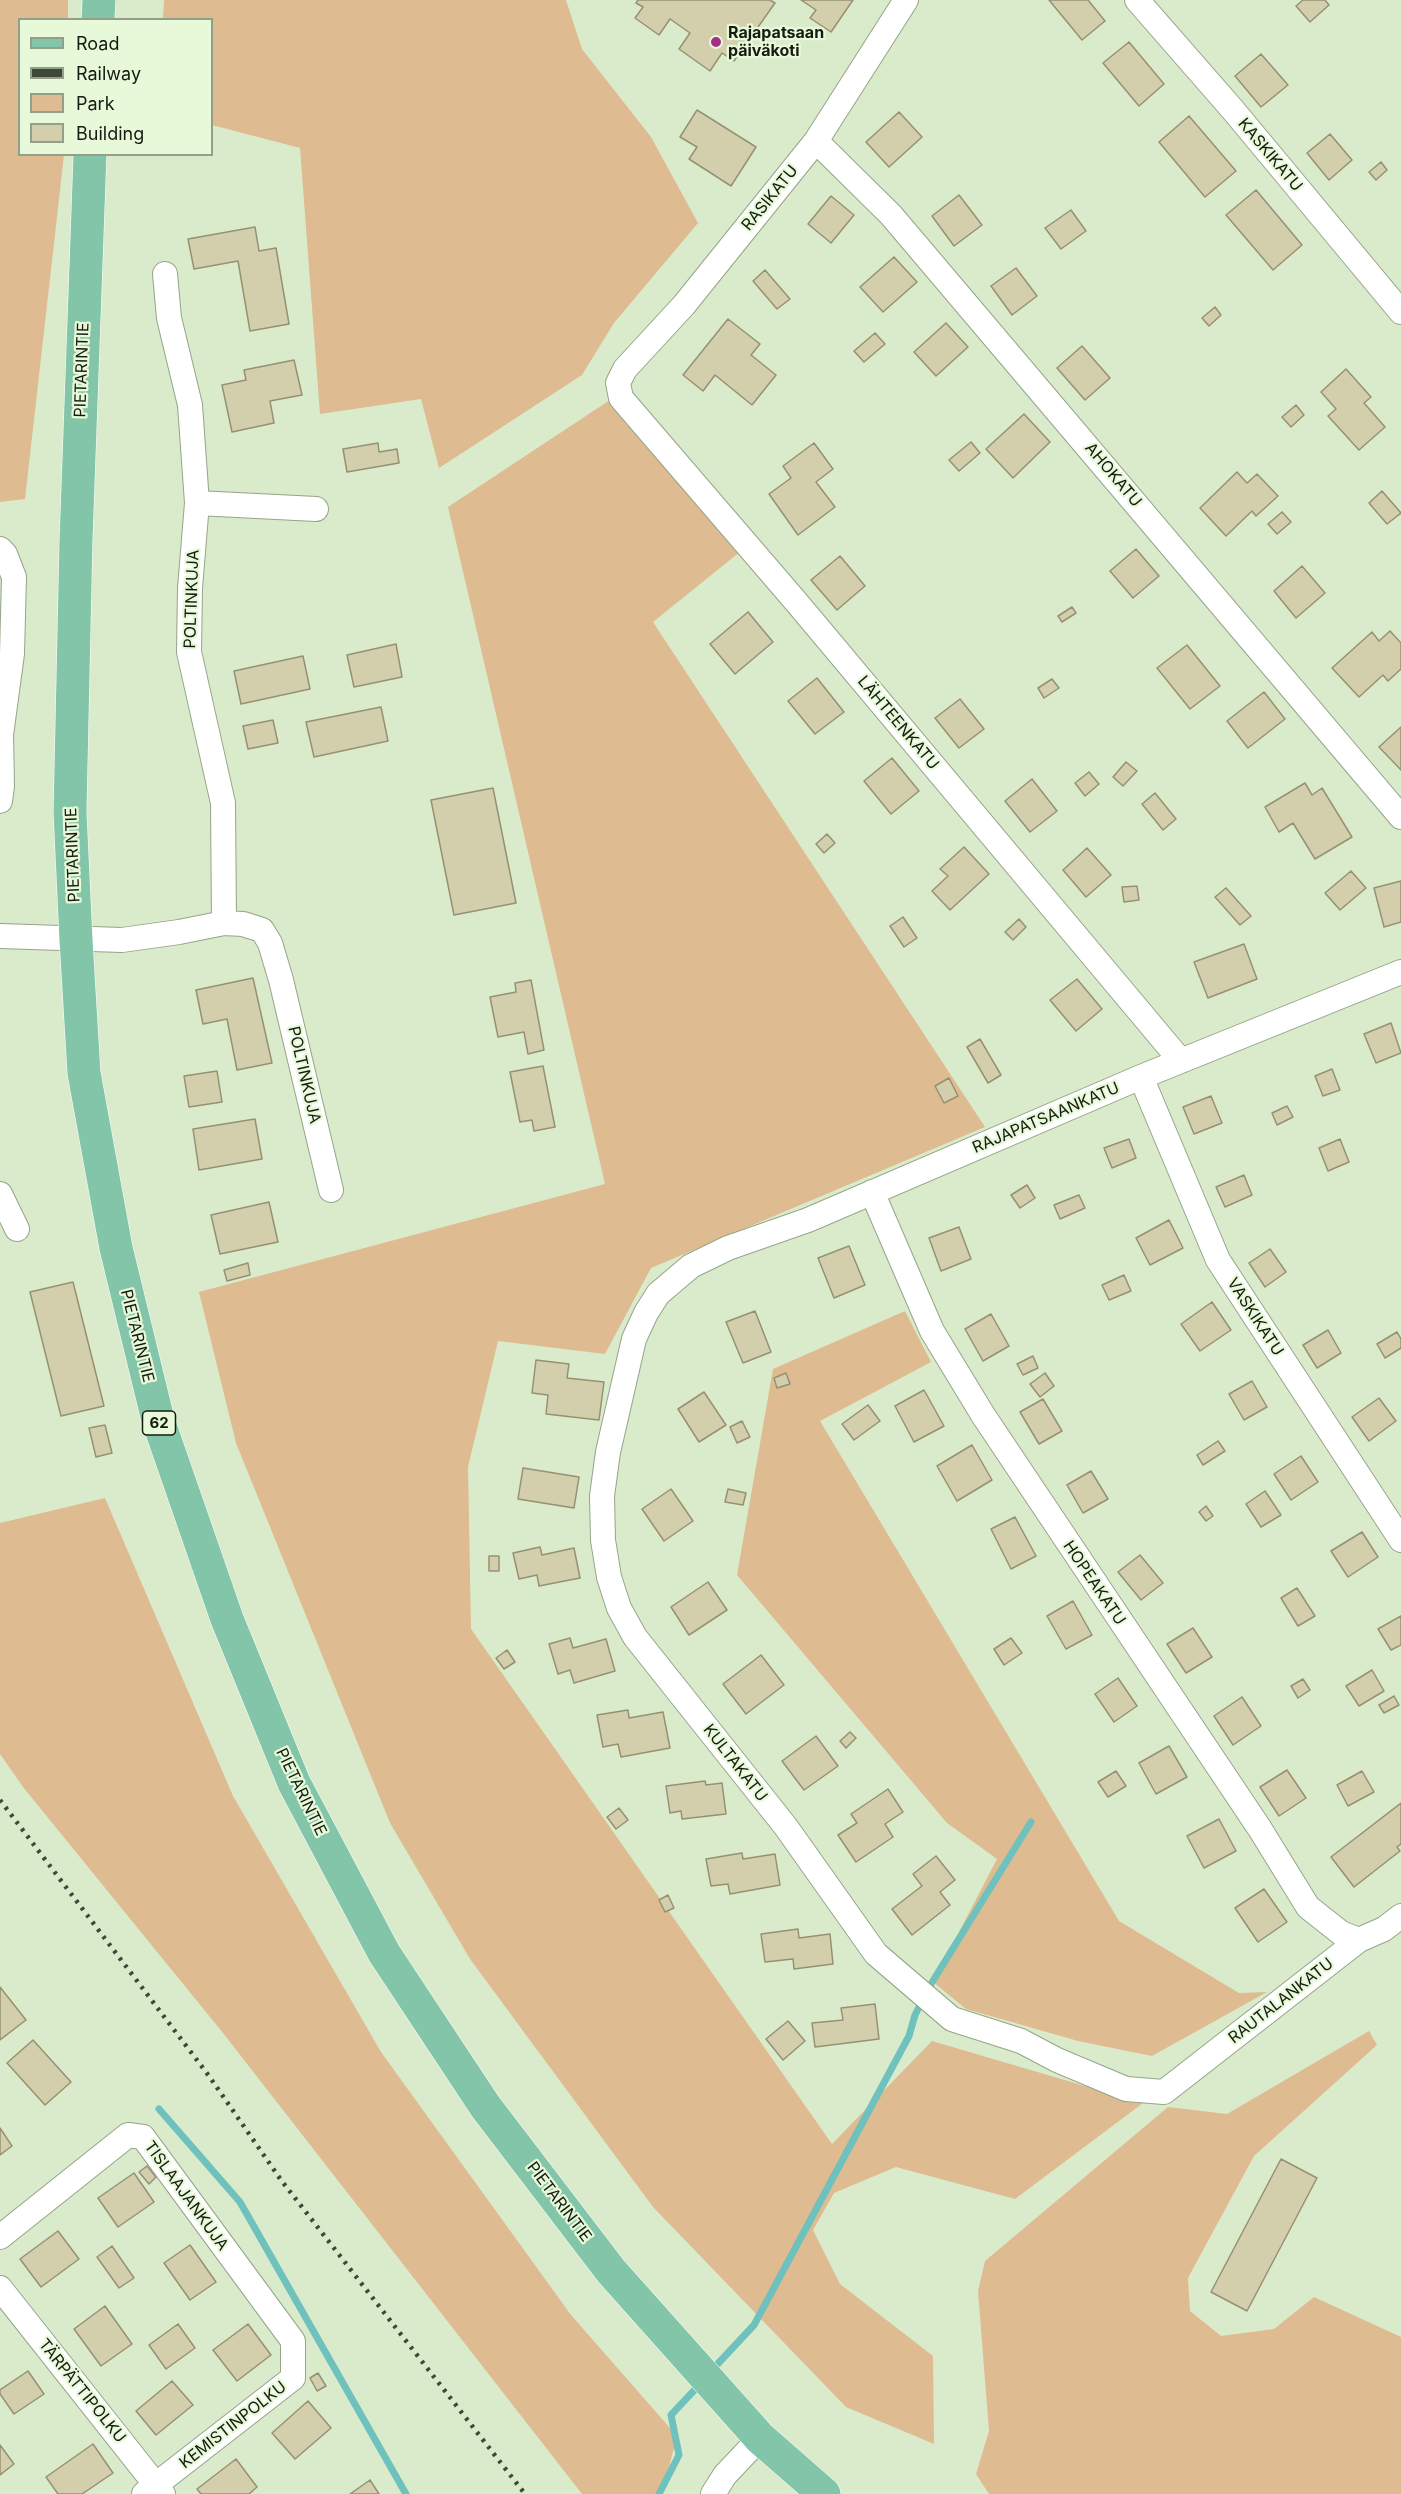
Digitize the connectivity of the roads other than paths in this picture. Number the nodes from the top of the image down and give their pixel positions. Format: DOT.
graph roads {
  1 [pos="99,0"];
  2 [pos="906,0"];
  3 [pos="1137,0"];
  4 [pos="98,18"];
  5 [pos="816,141"];
  6 [pos="90,156"];
  7 [pos="165,274"];
  8 [pos="1401,312"];
  9 [pos="618,383"];
  10 [pos="197,503"];
  11 [pos="316,509"];
  12 [pos="0,549"];
  13 [pos="0,801"];
  14 [pos="1401,818"];
  15 [pos="224,923"];
  16 [pos="0,936"];
  17 [pos="76,940"];
  18 [pos="1401,972"];
  19 [pos="1181,1062"];
  20 [pos="1141,1077"];
  21 [pos="331,1190"];
  22 [pos="872,1192"];
  23 [pos="0,1194"];
  24 [pos="17,1229"];
  25 [pos="691,1266"];
  26 [pos="1401,1540"];
  27 [pos="1401,1916"];
  28 [pos="1359,1941"];
  29 [pos="1164,2092"];
  30 [pos="0,2237"];
  31 [pos="0,2288"];
  32 [pos="293,2341"];
  33 [pos="759,2438"];
  34 [pos="154,2491"];
  35 [pos="713,2494"];
  36 [pos="825,2494"];
  1 -- 4 [label="main road"];
  2 -- 5 [label="street, RASIKATU"];
  3 -- 8 [label="street, KASKIKATU"];
  5 -- 9 [label="street, RASIKATU"];
  5 -- 14 [label="street, AHOKATU"];
  6 -- 17 [label="main road, PIETARINTIE / 62"];
  7 -- 10 [label="street, POLTINKUJA"];
  9 -- 19 [label="street, LÄHTEENKATU"];
  10 -- 11 [label="street"];
  10 -- 15 [label="street, POLTINKUJA"];
  12 -- 13 [label="street"];
  15 -- 17 [label="street, POLTINKUJA"];
  15 -- 21 [label="street, POLTINKUJA"];
  16 -- 17 [label="street, POLTINKUJA"];
  17 -- 33 [label="main road, PIETARINTIE / 62"];
  18 -- 19 [label="street, RAJAPATSAANKATU"];
  19 -- 20 [label="street, RAJAPATSAANKATU"];
  20 -- 22 [label="street, RAJAPATSAANKATU"];
  20 -- 26 [label="street, VASKIKATU"];
  22 -- 25 [label="street, RAJAPATSAANKATU"];
  22 -- 28 [label="street, HOPEAKATU"];
  23 -- 24 [label="street"];
  25 -- 29 [label="street, KULTAKATU"];
  27 -- 28 [label="street, RAUTALANKATU"];
  28 -- 29 [label="street, RAUTALANKATU"];
  30 -- 32 [label="street, TISLAAJANKUJA"];
  31 -- 34 [label="street, TÄRPÄTTIPOLKU"];
  32 -- 34 [label="street, KEMISTINPOLKU"];
  33 -- 35 [label="street"];
  33 -- 36 [label="main road, PIETARINTIE / 62"];
}
